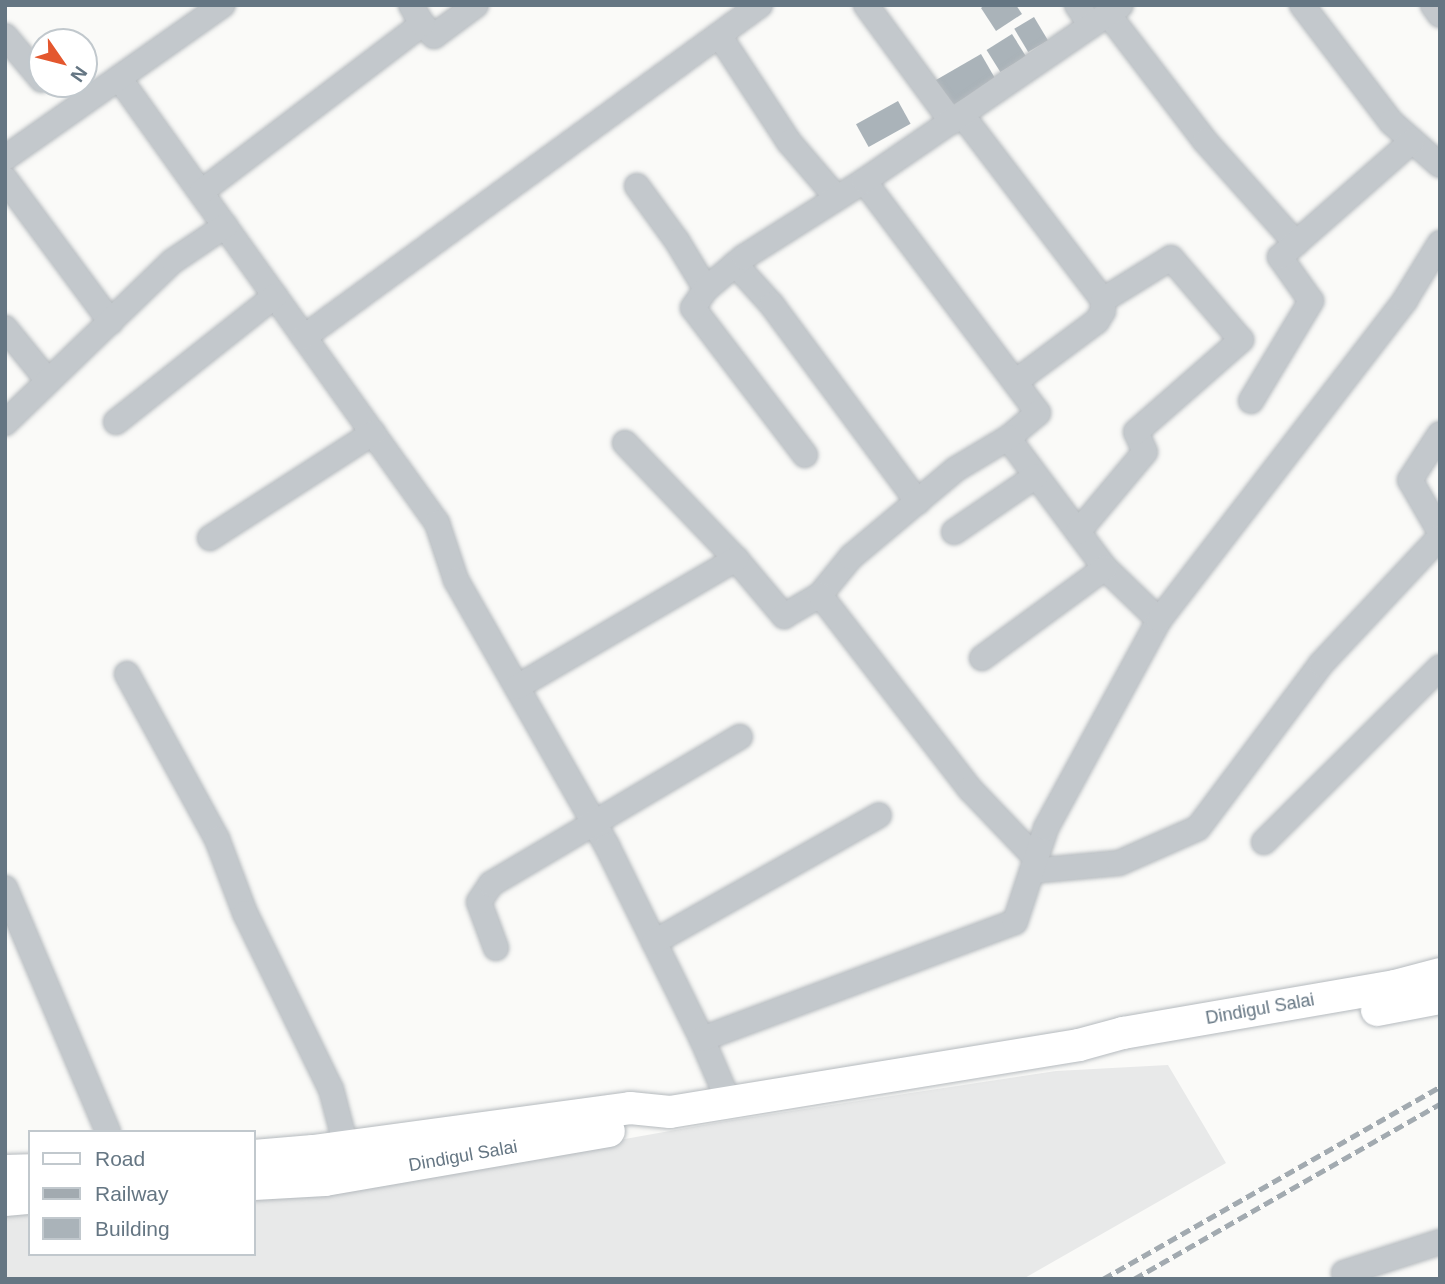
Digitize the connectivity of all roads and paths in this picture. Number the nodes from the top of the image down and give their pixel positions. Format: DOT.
graph roads {
  1 [pos="223,5"];
  2 [pos="476,5"];
  3 [pos="760,5"];
  4 [pos="866,5"];
  5 [pos="1077,5"];
  6 [pos="1302,5"];
  7 [pos="1433,5"];
  8 [pos="416,15"];
  9 [pos="1107,15"];
  10 [pos="1440,15"];
  11 [pos="719,35"];
  12 [pos="5,36"];
  13 [pos="28,64"];
  14 [pos="119,78"];
  15 [pos="56,98"];
  16 [pos="69,113"];
  17 [pos="957,118"];
  18 [pos="1412,141"];
  19 [pos="5,158"];
  20 [pos="1440,165"];
  21 [pos="5,179"];
  22 [pos="864,181"];
  23 [pos="637,187"];
  24 [pos="201,192"];
  25 [pos="837,198"];
  26 [pos="225,226"];
  27 [pos="1296,243"];
  28 [pos="1440,243"];
  29 [pos="736,264"];
  30 [pos="706,289"];
  31 [pos="275,296"];
  32 [pos="1103,300"];
  33 [pos="111,322"];
  34 [pos="5,328"];
  35 [pos="304,337"];
  36 [pos="48,381"];
  37 [pos="1015,382"];
  38 [pos="1251,401"];
  39 [pos="116,422"];
  40 [pos="5,423"];
  41 [pos="373,433"];
  42 [pos="1440,434"];
  43 [pos="1008,438"];
  44 [pos="625,443"];
  45 [pos="805,455"];
  46 [pos="1036,476"];
  47 [pos="918,502"];
  48 [pos="954,532"];
  49 [pos="1078,532"];
  50 [pos="1440,535"];
  51 [pos="210,538"];
  52 [pos="736,559"];
  53 [pos="1105,568"];
  54 [pos="820,595"];
  55 [pos="1159,620"];
  56 [pos="982,658"];
  57 [pos="1440,667"];
  58 [pos="127,674"];
  59 [pos="517,687"];
  60 [pos="740,737"];
  61 [pos="879,816"];
  62 [pos="594,822"];
  63 [pos="1264,842"];
  64 [pos="1034,864"];
  65 [pos="5,888"];
  66 [pos="654,942"];
  67 [pos="496,948"];
  68 [pos="1440,974"];
  69 [pos="1440,998"];
  70 [pos="702,1039"];
  71 [pos="1079,1045"];
  72 [pos="729,1102"];
  73 [pos="670,1112"];
  74 [pos="107,1130"];
  75 [pos="346,1146"];
  76 [pos="256,1156"];
  77 [pos="28,1170"];
  78 [pos="5,1171"];
  79 [pos="256,1184"];
  80 [pos="28,1198"];
  81 [pos="5,1200"];
  82 [pos="1440,1242"];
  83 [pos="1348,1279"];
  1 -- 14 [label="street"];
  2 -- 8 [label="street"];
  3 -- 11 [label="street"];
  4 -- 17 [label="street"];
  5 -- 9 [label="street"];
  6 -- 18 [label="street"];
  7 -- 10 [label="street"];
  8 -- 24 [label="street"];
  9 -- 17 [label="street"];
  9 -- 27 [label="street"];
  11 -- 25 [label="street"];
  11 -- 35 [label="street"];
  12 -- 13 [label="street"];
  14 -- 16 [label="street"];
  14 -- 24 [label="street"];
  15 -- 16 [label="street"];
  16 -- 19 [label="street"];
  17 -- 22 [label="street"];
  17 -- 32 [label="street"];
  18 -- 20 [label="street"];
  18 -- 27 [label="street"];
  21 -- 33 [label="street"];
  22 -- 25 [label="street"];
  22 -- 37 [label="street"];
  23 -- 30 [label="street"];
  24 -- 26 [label="street"];
  25 -- 29 [label="street"];
  26 -- 31 [label="street"];
  26 -- 33 [label="street"];
  27 -- 38 [label="street"];
  28 -- 55 [label="street"];
  29 -- 30 [label="street"];
  29 -- 47 [label="street"];
  30 -- 45 [label="street"];
  31 -- 35 [label="street"];
  31 -- 39 [label="street"];
  32 -- 37 [label="street"];
  32 -- 49 [label="street"];
  33 -- 36 [label="street"];
  34 -- 36 [label="street"];
  35 -- 41 [label="street"];
  36 -- 40 [label="street"];
  37 -- 43 [label="street"];
  41 -- 51 [label="street"];
  41 -- 59 [label="street"];
  42 -- 50 [label="street"];
  43 -- 46 [label="street"];
  43 -- 47 [label="street"];
  44 -- 52 [label="street"];
  46 -- 48 [label="street"];
  46 -- 49 [label="street"];
  47 -- 54 [label="street"];
  49 -- 53 [label="street"];
  50 -- 64 [label="street"];
  52 -- 54 [label="street"];
  52 -- 59 [label="street"];
  53 -- 55 [label="street"];
  53 -- 56 [label="street"];
  54 -- 64 [label="street"];
  55 -- 64 [label="street"];
  57 -- 63 [label="street"];
  58 -- 75 [label="street"];
  59 -- 62 [label="street"];
  60 -- 62 [label="street"];
  61 -- 66 [label="street"];
  62 -- 66 [label="street"];
  62 -- 67 [label="street"];
  64 -- 70 [label="street"];
  65 -- 74 [label="street"];
  66 -- 70 [label="street"];
  68 -- 71 [label="main road, Dindigul Salai"];
  69 -- 71 [label="main road, Dindigul Salai"];
  70 -- 72 [label="street"];
  71 -- 72 [label="main road, Dindigul Salai"];
  72 -- 73 [label="main road, Dindigul Salai"];
  73 -- 75 [label="main road, Dindigul Salai"];
  73 -- 79 [label="main road, Dindigul Salai"];
  75 -- 76 [label="main road, Dindigul Salai"];
  77 -- 78 [label="main road"];
  80 -- 81 [label="main road"];
  82 -- 83 [label="street"];
}
